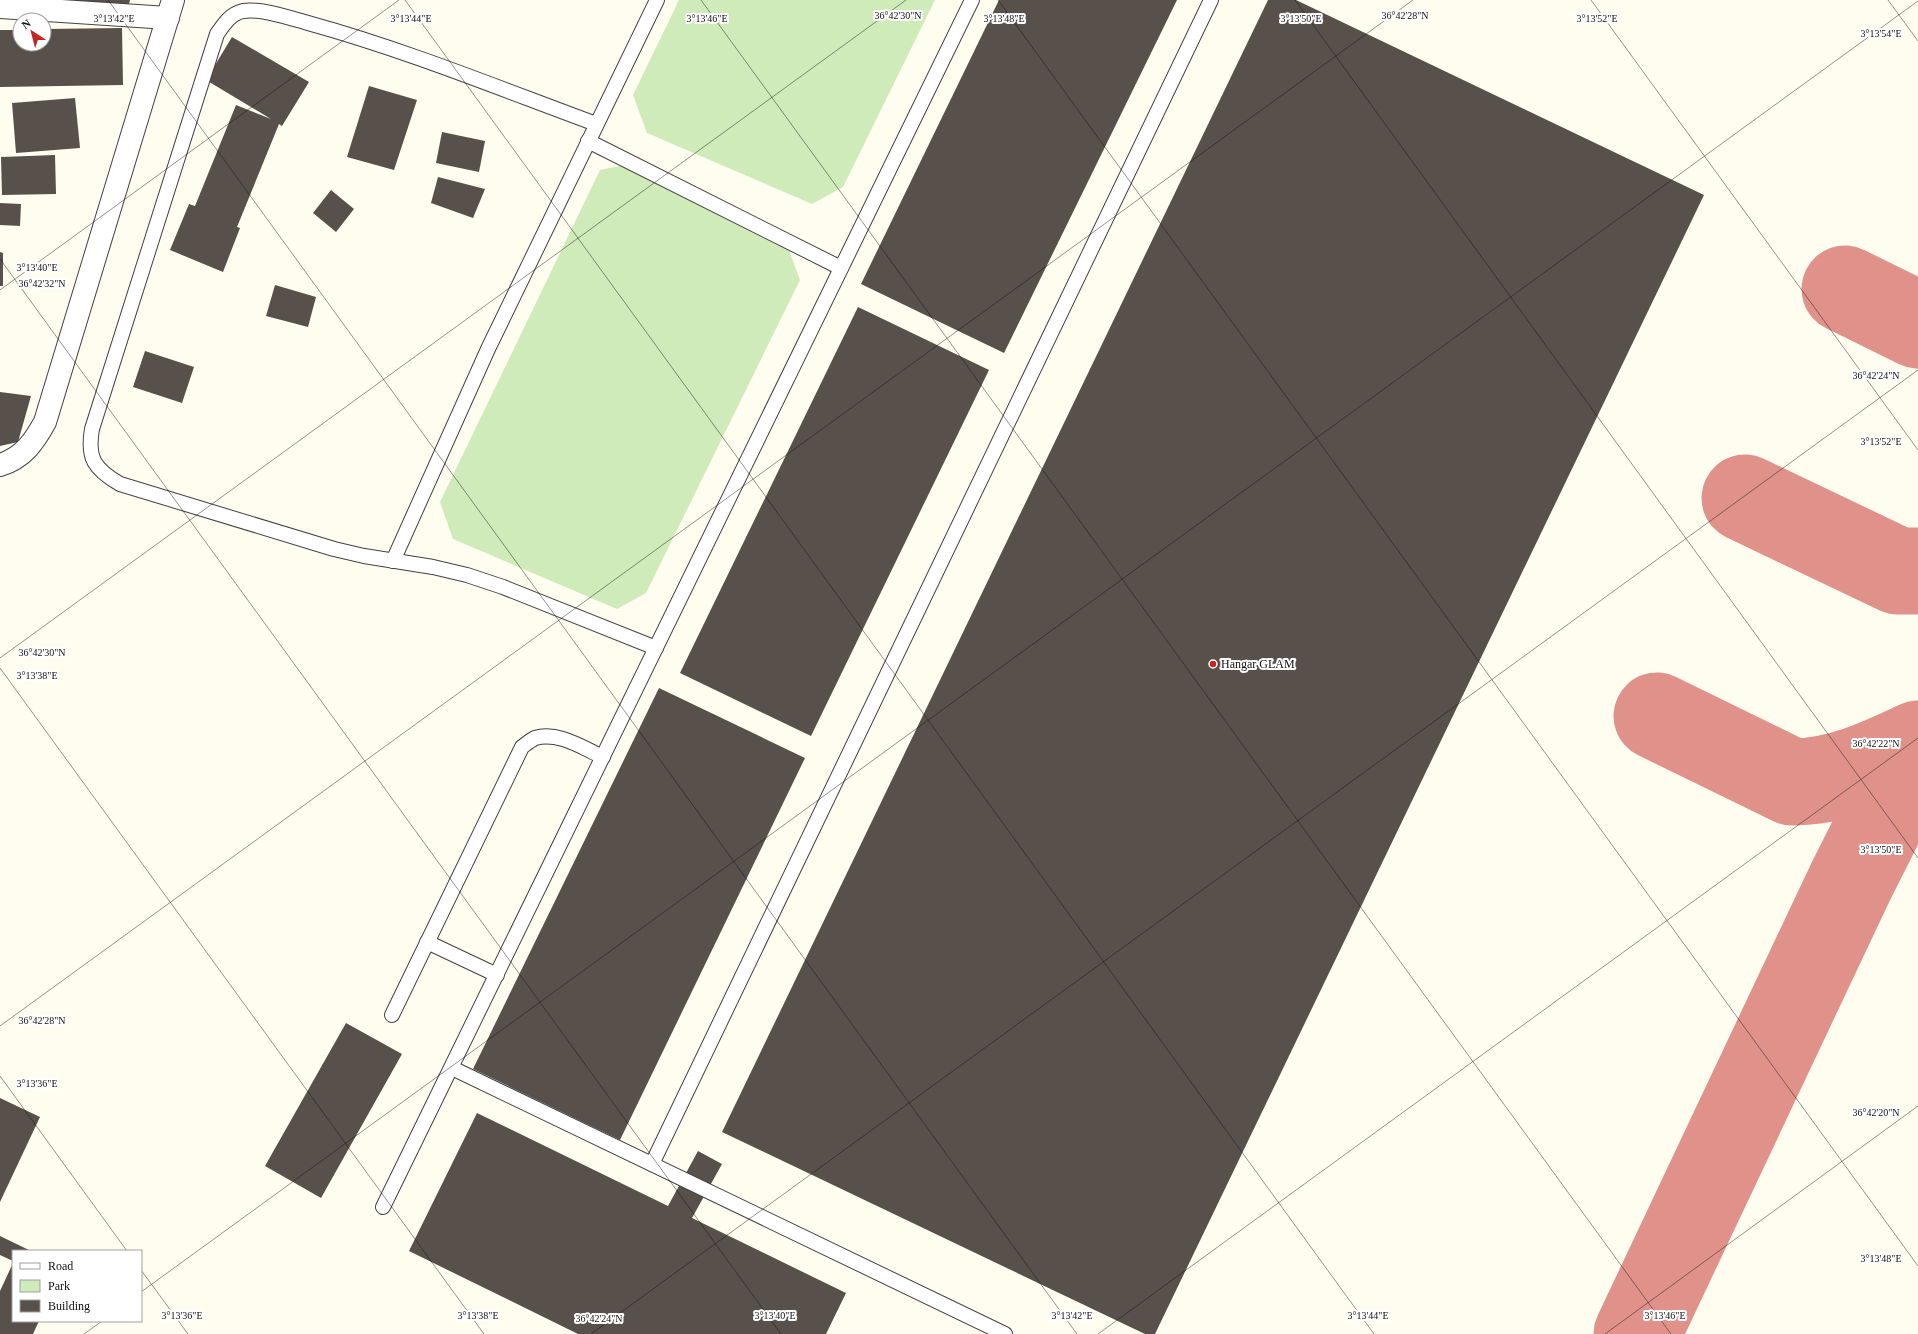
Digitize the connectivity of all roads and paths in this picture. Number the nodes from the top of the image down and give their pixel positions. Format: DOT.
graph roads {
  1 [pos="657,0"];
  2 [pos="972,0"];
  3 [pos="1211,0"];
  4 [pos="0,7"];
  5 [pos="171,9"];
  6 [pos="596,124"];
  7 [pos="588,141"];
  8 [pos="841,268"];
  9 [pos="0,464"];
  10 [pos="393,561"];
  11 [pos="656,648"];
  12 [pos="603,757"];
  13 [pos="426,942"];
  14 [pos="497,975"];
  15 [pos="392,1015"];
  16 [pos="452,1068"];
  17 [pos="652,1164"];
  18 [pos="383,1207"];
  19 [pos="1005,1334"];
  1 -- 6 [label="lane"];
  2 -- 8 [label="lane"];
  3 -- 17 [label="lane"];
  4 -- 5 [label="street"];
  5 -- 9 [label="street"];
  6 -- 7 [label="lane"];
  6 -- 10 [label="lane"];
  7 -- 8 [label="lane"];
  7 -- 10 [label="lane"];
  8 -- 11 [label="lane"];
  10 -- 11 [label="lane"];
  11 -- 12 [label="lane"];
  12 -- 13 [label="lane"];
  12 -- 14 [label="lane"];
  13 -- 14 [label="lane"];
  13 -- 15 [label="lane"];
  14 -- 16 [label="lane"];
  16 -- 17 [label="lane"];
  16 -- 18 [label="lane"];
  17 -- 19 [label="lane"];
}
